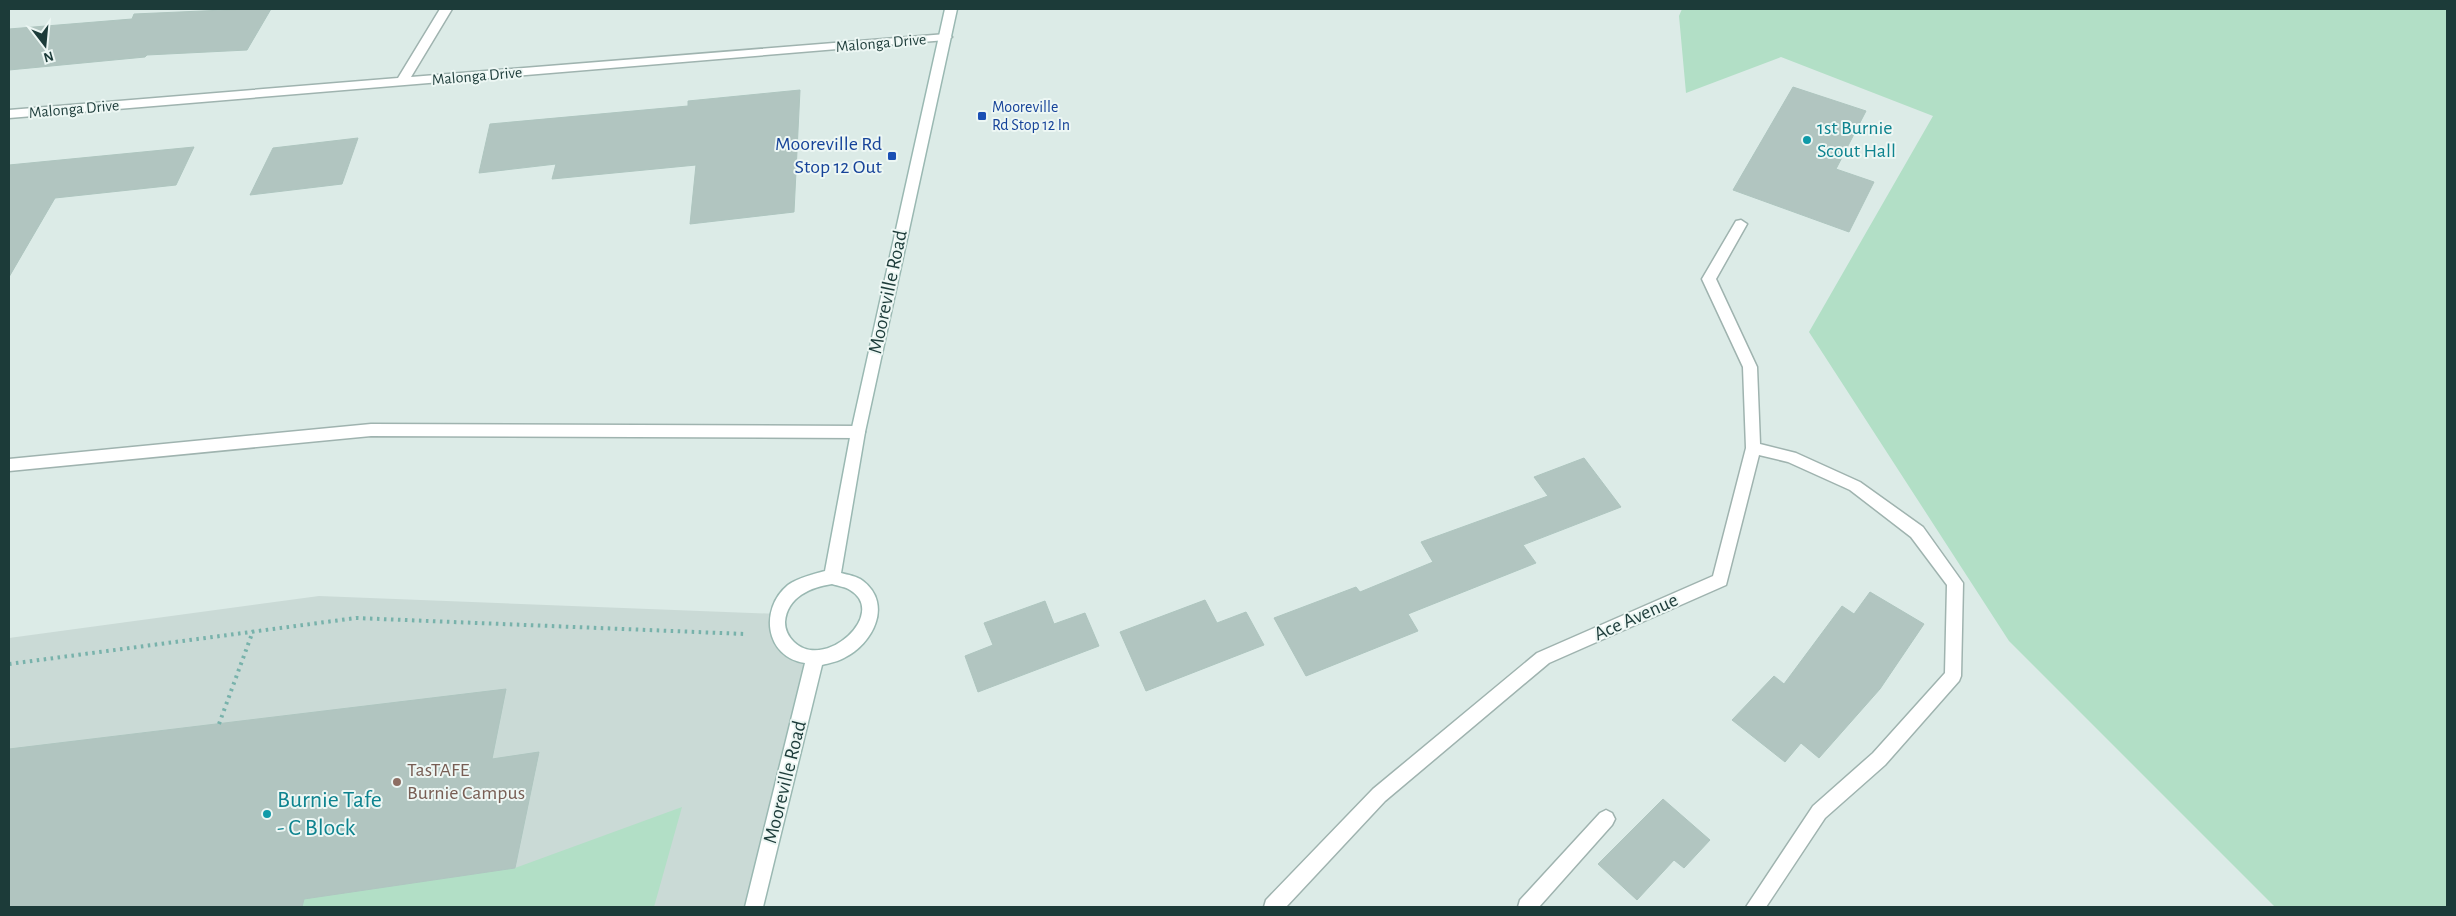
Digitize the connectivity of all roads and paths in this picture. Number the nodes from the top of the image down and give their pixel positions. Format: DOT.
graph roads {
  1 [pos="446,9"];
  2 [pos="952,9"];
  3 [pos="946,37"];
  4 [pos="402,82"];
  5 [pos="9,114"];
  6 [pos="1741,224"];
  7 [pos="858,432"];
  8 [pos="1753,448"];
  9 [pos="9,466"];
  10 [pos="832,577"];
  11 [pos="253,631"];
  12 [pos="778,635"];
  13 [pos="815,657"];
  14 [pos="9,664"];
  15 [pos="219,724"];
  16 [pos="1606,819"];
  17 [pos="754,907"];
  18 [pos="1273,907"];
  19 [pos="1527,907"];
  20 [pos="1755,907"];
  1 -- 4 [label="main road"];
  2 -- 3 [label="main road, Mooreville Road"];
  3 -- 4 [label="main road, Malonga Drive"];
  3 -- 7 [label="main road, Mooreville Road"];
  4 -- 5 [label="main road, Malonga Drive"];
  6 -- 8 [label="main road, Ace Avenue"];
  7 -- 9 [label="main road"];
  7 -- 10 [label="main road, Mooreville Road"];
  8 -- 18 [label="main road, Ace Avenue"];
  8 -- 20 [label="main road"];
  10 -- 12 [label="main road"];
  10 -- 13 [label="main road"];
  11 -- 12 [label="path"];
  11 -- 14 [label="path"];
  11 -- 15 [label="path"];
  12 -- 13 [label="main road"];
  13 -- 17 [label="main road, Mooreville Road"];
  16 -- 19 [label="main road"];
}
